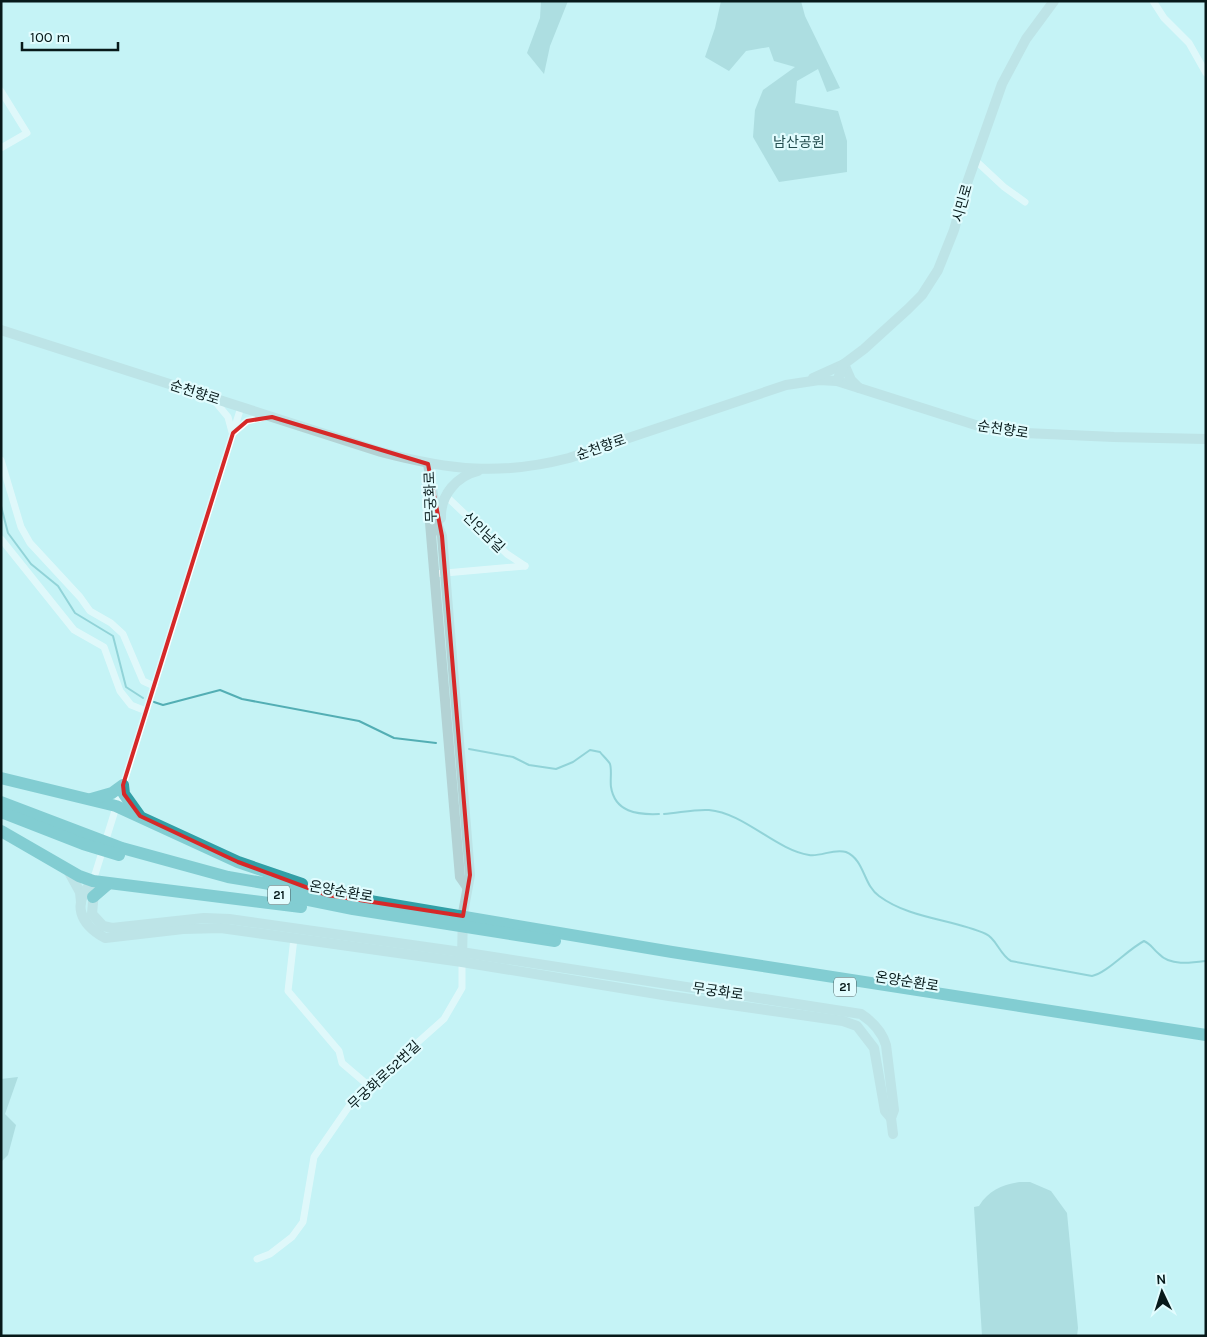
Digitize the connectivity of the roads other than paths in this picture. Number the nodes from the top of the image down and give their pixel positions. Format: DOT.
graph roads {
  1 [pos="1054,1"];
  2 [pos="1153,1"];
  3 [pos="1206,73"];
  4 [pos="1,90"];
  5 [pos="1,148"];
  6 [pos="975,160"];
  7 [pos="1025,202"];
  8 [pos="1,330"];
  9 [pos="844,364"];
  10 [pos="808,381"];
  11 [pos="837,381"];
  12 [pos="859,389"];
  13 [pos="210,397"];
  14 [pos="241,407"];
  15 [pos="272,417"];
  16 [pos="233,433"];
  17 [pos="1206,438"];
  18 [pos="1,460"];
  19 [pos="428,464"];
  20 [pos="484,469"];
  21 [pos="446,496"];
  22 [pos="442,536"];
  23 [pos="1,539"];
  24 [pos="440,573"];
  25 [pos="154,686"];
  26 [pos="146,711"];
  27 [pos="1,778"];
  28 [pos="123,785"];
  29 [pos="88,800"];
  30 [pos="1,802"];
  31 [pos="116,806"];
  32 [pos="1,812"];
  33 [pos="140,816"];
  34 [pos="1,831"];
  35 [pos="84,840"];
  36 [pos="120,852"];
  37 [pos="67,869"];
  38 [pos="93,881"];
  39 [pos="108,884"];
  40 [pos="327,895"];
  41 [pos="93,897"];
  42 [pos="81,906"];
  43 [pos="353,909"];
  44 [pos="443,918"];
  45 [pos="485,925"];
  46 [pos="294,938"];
  47 [pos="462,957"];
  48 [pos="1206,1035"];
  49 [pos="1206,1044"];
  50 [pos="368,1086"];
  51 [pos="893,1134"];
  52 [pos="257,1259"];
  1 -- 6 [label="street, 시민로"];
  2 -- 3 [label="street"];
  4 -- 5 [label="street"];
  6 -- 7 [label="street"];
  6 -- 9 [label="street, 시민로"];
  8 -- 13 [label="street, 순천향로"];
  9 -- 10 [label="street, 시민로"];
  9 -- 11 [label="street"];
  9 -- 12 [label="street"];
  10 -- 11 [label="street, 순천향로"];
  10 -- 20 [label="street, 순천향로"];
  11 -- 12 [label="street, 순천향로"];
  12 -- 17 [label="street, 순천향로"];
  13 -- 14 [label="street, 순천향로"];
  13 -- 16 [label="street"];
  14 -- 15 [label="street, 순천향로"];
  14 -- 16 [label="street"];
  15 -- 16 [label="street"];
  15 -- 19 [label="street, 순천향로"];
  16 -- 25 [label="street"];
  18 -- 25 [label="street"];
  19 -- 20 [label="street, 순천향로"];
  19 -- 22 [label="street, 무궁화로"];
  19 -- 24 [label="street, 무궁화로"];
  20 -- 21 [label="street"];
  21 -- 22 [label="street"];
  21 -- 24 [label="street, 신인남길"];
  22 -- 24 [label="street, 무궁화로"];
  23 -- 26 [label="street"];
  24 -- 47 [label="street, 무궁화로"];
  25 -- 26 [label="street"];
  26 -- 28 [label="street"];
  27 -- 29 [label="highway"];
  28 -- 29 [label="highway"];
  28 -- 31 [label="street"];
  28 -- 33 [label="highway"];
  29 -- 31 [label="highway"];
  30 -- 35 [label="highway, 21"];
  31 -- 33 [label="highway"];
  31 -- 38 [label="street"];
  32 -- 35 [label="highway, 21"];
  33 -- 40 [label="highway"];
  34 -- 37 [label="highway"];
  35 -- 36 [label="highway, 21"];
  36 -- 40 [label="highway, 온양순환로 / 21"];
  36 -- 43 [label="highway, 온양순환로 / 21"];
  37 -- 38 [label="highway"];
  37 -- 42 [label="street"];
  38 -- 39 [label="highway"];
  38 -- 41 [label="street"];
  38 -- 42 [label="street"];
  39 -- 41 [label="highway"];
  39 -- 43 [label="highway"];
  40 -- 44 [label="highway, 온양순환로 / 21"];
  41 -- 47 [label="street"];
  42 -- 46 [label="street"];
  43 -- 44 [label="highway, 온양순환로 / 21"];
  44 -- 45 [label="highway, 21"];
  45 -- 48 [label="highway, 온양순환로 / 21"];
  45 -- 49 [label="highway, 온양순환로 / 21"];
  46 -- 47 [label="street"];
  46 -- 50 [label="street"];
  47 -- 50 [label="street, 무궁화로52번길"];
  47 -- 51 [label="street, 무궁화로"];
  50 -- 52 [label="street, 무궁화로52번길"];
}
